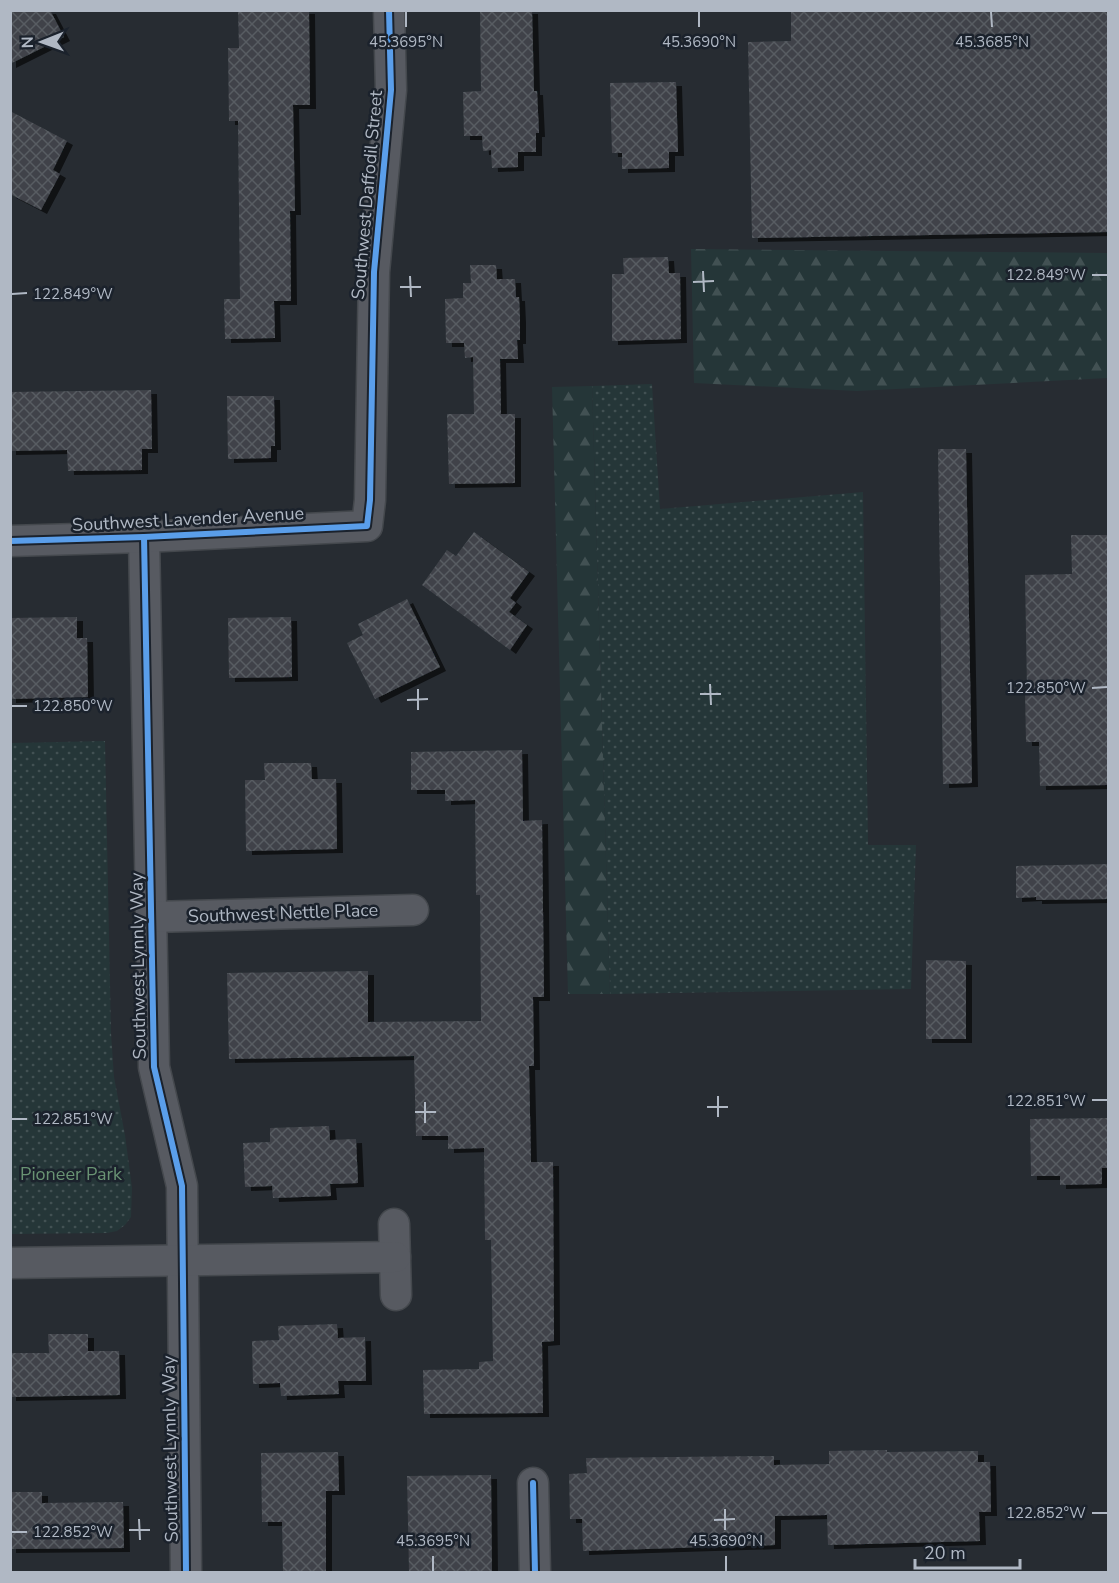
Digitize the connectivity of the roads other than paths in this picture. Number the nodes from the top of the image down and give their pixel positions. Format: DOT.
graph roads {
  1 [pos="389,10"];
  2 [pos="367,526"];
  3 [pos="144,537"];
  4 [pos="10,541"];
  5 [pos="413,910"];
  6 [pos="152,917"];
  7 [pos="394,1224"];
  8 [pos="395,1257"];
  9 [pos="182,1260"];
  10 [pos="10,1263"];
  11 [pos="396,1295"];
  12 [pos="533,1483"];
  13 [pos="186,1572"];
  14 [pos="536,1572"];
  1 -- 2 [label="street, Southwest Daffodil Street"];
  2 -- 3 [label="street, Southwest Lavender Avenue"];
  3 -- 4 [label="street, Southwest Lavender Avenue"];
  3 -- 6 [label="street, Southwest Lynnly Way"];
  5 -- 6 [label="street, Southwest Nettle Place"];
  6 -- 9 [label="street, Southwest Lynnly Way"];
  7 -- 8 [label="street"];
  8 -- 9 [label="street"];
  8 -- 11 [label="street"];
  9 -- 10 [label="street"];
  9 -- 13 [label="street, Southwest Lynnly Way"];
  12 -- 14 [label="street"];
}
